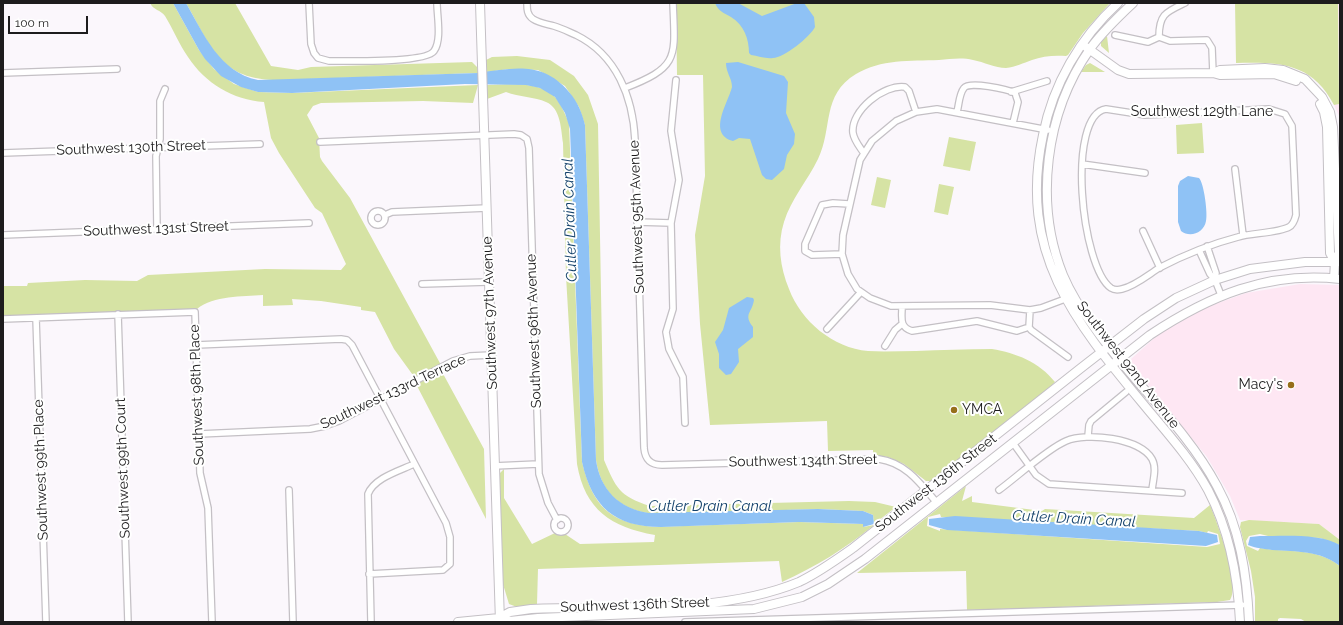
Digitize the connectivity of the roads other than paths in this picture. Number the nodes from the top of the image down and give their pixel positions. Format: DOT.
graph roads {
  1 [pos="309,3"];
  2 [pos="436,3"];
  3 [pos="480,3"];
  4 [pos="526,3"];
  5 [pos="674,3"];
  6 [pos="1118,3"];
  7 [pos="1134,3"];
  8 [pos="1185,3"];
  9 [pos="1115,35"];
  10 [pos="1159,37"];
  11 [pos="1082,43"];
  12 [pos="1090,50"];
  13 [pos="117,69"];
  14 [pos="1213,72"];
  15 [pos="3,73"];
  16 [pos="676,80"];
  17 [pos="1047,80"];
  18 [pos="625,88"];
  19 [pos="165,89"];
  20 [pos="1011,92"];
  21 [pos="916,112"];
  22 [pos="957,112"];
  23 [pos="1013,123"];
  24 [pos="1044,129"];
  25 [pos="1054,131"];
  26 [pos="484,135"];
  27 [pos="320,142"];
  28 [pos="260,144"];
  29 [pos="156,147"];
  30 [pos="863,152"];
  31 [pos="3,153"];
  32 [pos="1082,164"];
  33 [pos="1235,169"];
  34 [pos="1145,173"];
  35 [pos="849,204"];
  36 [pos="487,208"];
  37 [pos="1048,213"];
  38 [pos="1038,214"];
  39 [pos="385,215"];
  40 [pos="637,222"];
  41 [pos="1050,222"];
  42 [pos="309,223"];
  43 [pos="671,223"];
  44 [pos="1040,224"];
  45 [pos="157,229"];
  46 [pos="1143,231"];
  47 [pos="3,235"];
  48 [pos="1243,235"];
  49 [pos="1207,246"];
  50 [pos="1200,250"];
  51 [pos="842,254"];
  52 [pos="1337,262"];
  53 [pos="1160,268"];
  54 [pos="1337,279"];
  55 [pos="1216,280"];
  56 [pos="488,282"];
  57 [pos="422,284"];
  58 [pos="861,292"];
  59 [pos="1221,295"];
  60 [pos="1065,299"];
  61 [pos="902,307"];
  62 [pos="1030,310"];
  63 [pos="118,314"];
  64 [pos="36,318"];
  65 [pos="3,319"];
  66 [pos="902,324"];
  67 [pos="1029,327"];
  68 [pos="827,329"];
  69 [pos="196,345"];
  70 [pos="885,346"];
  71 [pos="1110,346"];
  72 [pos="1101,353"];
  73 [pos="491,355"];
  74 [pos="1068,357"];
  75 [pos="1120,359"];
  76 [pos="1111,366"];
  77 [pos="1126,392"];
  78 [pos="380,399"];
  79 [pos="685,422"];
  80 [pos="199,434"];
  81 [pos="1088,436"];
  82 [pos="1013,443"];
  83 [pos="652,463"];
  84 [pos="414,464"];
  85 [pos="538,464"];
  86 [pos="494,466"];
  87 [pos="1030,467"];
  88 [pos="289,490"];
  89 [pos="999,490"];
  90 [pos="1152,490"];
  91 [pos="926,491"];
  92 [pos="1182,492"];
  93 [pos="937,503"];
  94 [pos="557,520"];
  95 [pos="370,574"];
  96 [pos="1239,605"];
  97 [pos="1248,605"];
  98 [pos="499,620"];
  99 [pos="46,622"];
  100 [pos="128,622"];
  101 [pos="212,622"];
  102 [pos="293,622"];
  103 [pos="371,622"];
  104 [pos="458,622"];
  105 [pos="685,622"];
  106 [pos="1240,622"];
  107 [pos="1249,622"];
  1 -- 2 [label="street"];
  3 -- 26 [label="street, Southwest 97th Avenue"];
  4 -- 18 [label="street, Southwest 95th Avenue"];
  5 -- 18 [label="street"];
  6 -- 11 [label="street, Southwest 92nd Avenue"];
  7 -- 12 [label="street, Southwest 92nd Avenue"];
  8 -- 10 [label="street"];
  9 -- 10 [label="street"];
  10 -- 14 [label="street"];
  11 -- 12 [label="street"];
  11 -- 24 [label="street, Southwest 92nd Avenue"];
  12 -- 14 [label="street"];
  12 -- 25 [label="street, Southwest 92nd Avenue"];
  13 -- 15 [label="street"];
  14 -- 52 [label="street"];
  14 -- 52 [label="street"];
  16 -- 43 [label="street"];
  17 -- 20 [label="street"];
  18 -- 40 [label="street, Southwest 95th Avenue"];
  19 -- 29 [label="street"];
  20 -- 22 [label="street"];
  20 -- 23 [label="street"];
  21 -- 22 [label="street"];
  21 -- 30 [label="street"];
  21 -- 30 [label="street"];
  22 -- 23 [label="street"];
  23 -- 24 [label="street"];
  24 -- 25 [label="street"];
  24 -- 38 [label="street, Southwest 92nd Avenue"];
  25 -- 37 [label="street, Southwest 92nd Avenue"];
  26 -- 27 [label="street"];
  26 -- 36 [label="street, Southwest 97th Avenue"];
  26 -- 85 [label="street, Southwest 96th Avenue"];
  28 -- 29 [label="street, Southwest 130th Street"];
  29 -- 31 [label="street, Southwest 130th Street"];
  29 -- 45 [label="street"];
  30 -- 35 [label="street"];
  32 -- 34 [label="street"];
  32 -- 48 [label="street, Southwest 129th Lane"];
  32 -- 53 [label="street"];
  33 -- 48 [label="street"];
  35 -- 51 [label="street"];
  35 -- 51 [label="street"];
  36 -- 39 [label="street"];
  36 -- 56 [label="street, Southwest 97th Avenue"];
  37 -- 38 [label="street"];
  37 -- 41 [label="street, Southwest 92nd Avenue"];
  38 -- 44 [label="street, Southwest 92nd Avenue"];
  40 -- 43 [label="street"];
  40 -- 83 [label="street, Southwest 95th Avenue"];
  41 -- 44 [label="street"];
  41 -- 71 [label="street, Southwest 92nd Avenue"];
  42 -- 45 [label="street, Southwest 131st Street"];
  43 -- 79 [label="street"];
  44 -- 60 [label="street, Southwest 92nd Avenue"];
  45 -- 47 [label="street, Southwest 131st Street"];
  46 -- 53 [label="street"];
  48 -- 49 [label="street"];
  49 -- 50 [label="street"];
  49 -- 55 [label="street"];
  50 -- 53 [label="street"];
  50 -- 55 [label="street"];
  51 -- 58 [label="street"];
  52 -- 54 [label="street"];
  52 -- 55 [label="street, Southwest 136th Street"];
  54 -- 59 [label="street, Southwest 136th Street"];
  55 -- 59 [label="street"];
  55 -- 71 [label="street, Southwest 136th Street"];
  56 -- 57 [label="street"];
  56 -- 73 [label="street, Southwest 97th Avenue"];
  58 -- 61 [label="street"];
  58 -- 68 [label="street"];
  59 -- 75 [label="street, Southwest 136th Street"];
  60 -- 62 [label="street"];
  60 -- 72 [label="street, Southwest 92nd Avenue"];
  61 -- 62 [label="street"];
  61 -- 66 [label="street"];
  62 -- 67 [label="street"];
  63 -- 64 [label="street, Southwest 98th Place"];
  63 -- 69 [label="street, Southwest 98th Place"];
  63 -- 100 [label="street, Southwest 99th Court"];
  64 -- 65 [label="street, Southwest 98th Place"];
  64 -- 99 [label="street, Southwest 99th Place"];
  66 -- 67 [label="street"];
  66 -- 70 [label="street"];
  67 -- 74 [label="street"];
  69 -- 78 [label="street"];
  69 -- 80 [label="street, Southwest 98th Place"];
  71 -- 72 [label="street, Southwest 136th Street"];
  71 -- 75 [label="street, Southwest 92nd Avenue"];
  72 -- 76 [label="street, Southwest 92nd Avenue"];
  72 -- 91 [label="street, Southwest 136th Street"];
  73 -- 78 [label="street, Southwest 133rd Terrace"];
  73 -- 86 [label="street, Southwest 97th Avenue"];
  75 -- 76 [label="street, Southwest 136th Street"];
  75 -- 97 [label="street, Southwest 92nd Avenue"];
  76 -- 82 [label="street, Southwest 136th Street"];
  76 -- 96 [label="street, Southwest 92nd Avenue"];
  77 -- 81 [label="street"];
  78 -- 80 [label="street, Southwest 133rd Terrace"];
  78 -- 84 [label="street"];
  80 -- 101 [label="street, Southwest 98th Place"];
  81 -- 87 [label="street"];
  81 -- 90 [label="street"];
  82 -- 87 [label="street"];
  82 -- 93 [label="street, Southwest 136th Street"];
  83 -- 91 [label="street, Southwest 134th Street"];
  84 -- 95 [label="street"];
  84 -- 95 [label="street"];
  85 -- 86 [label="street"];
  85 -- 94 [label="street, Southwest 96th Avenue"];
  86 -- 98 [label="street, Southwest 97th Avenue"];
  87 -- 89 [label="street"];
  87 -- 90 [label="street"];
  88 -- 102 [label="street"];
  90 -- 92 [label="street"];
  91 -- 93 [label="street, Southwest 134th Street"];
  91 -- 98 [label="street, Southwest 136th Street"];
  93 -- 98 [label="street, Southwest 136th Street"];
  95 -- 103 [label="street"];
  96 -- 97 [label="street, Southwest 136th Street"];
  96 -- 105 [label="street, Southwest 136th Street"];
  96 -- 106 [label="street, Southwest 92nd Avenue"];
  97 -- 107 [label="street, Southwest 92nd Avenue"];
  98 -- 104 [label="street, Southwest 136th Street"];
}
